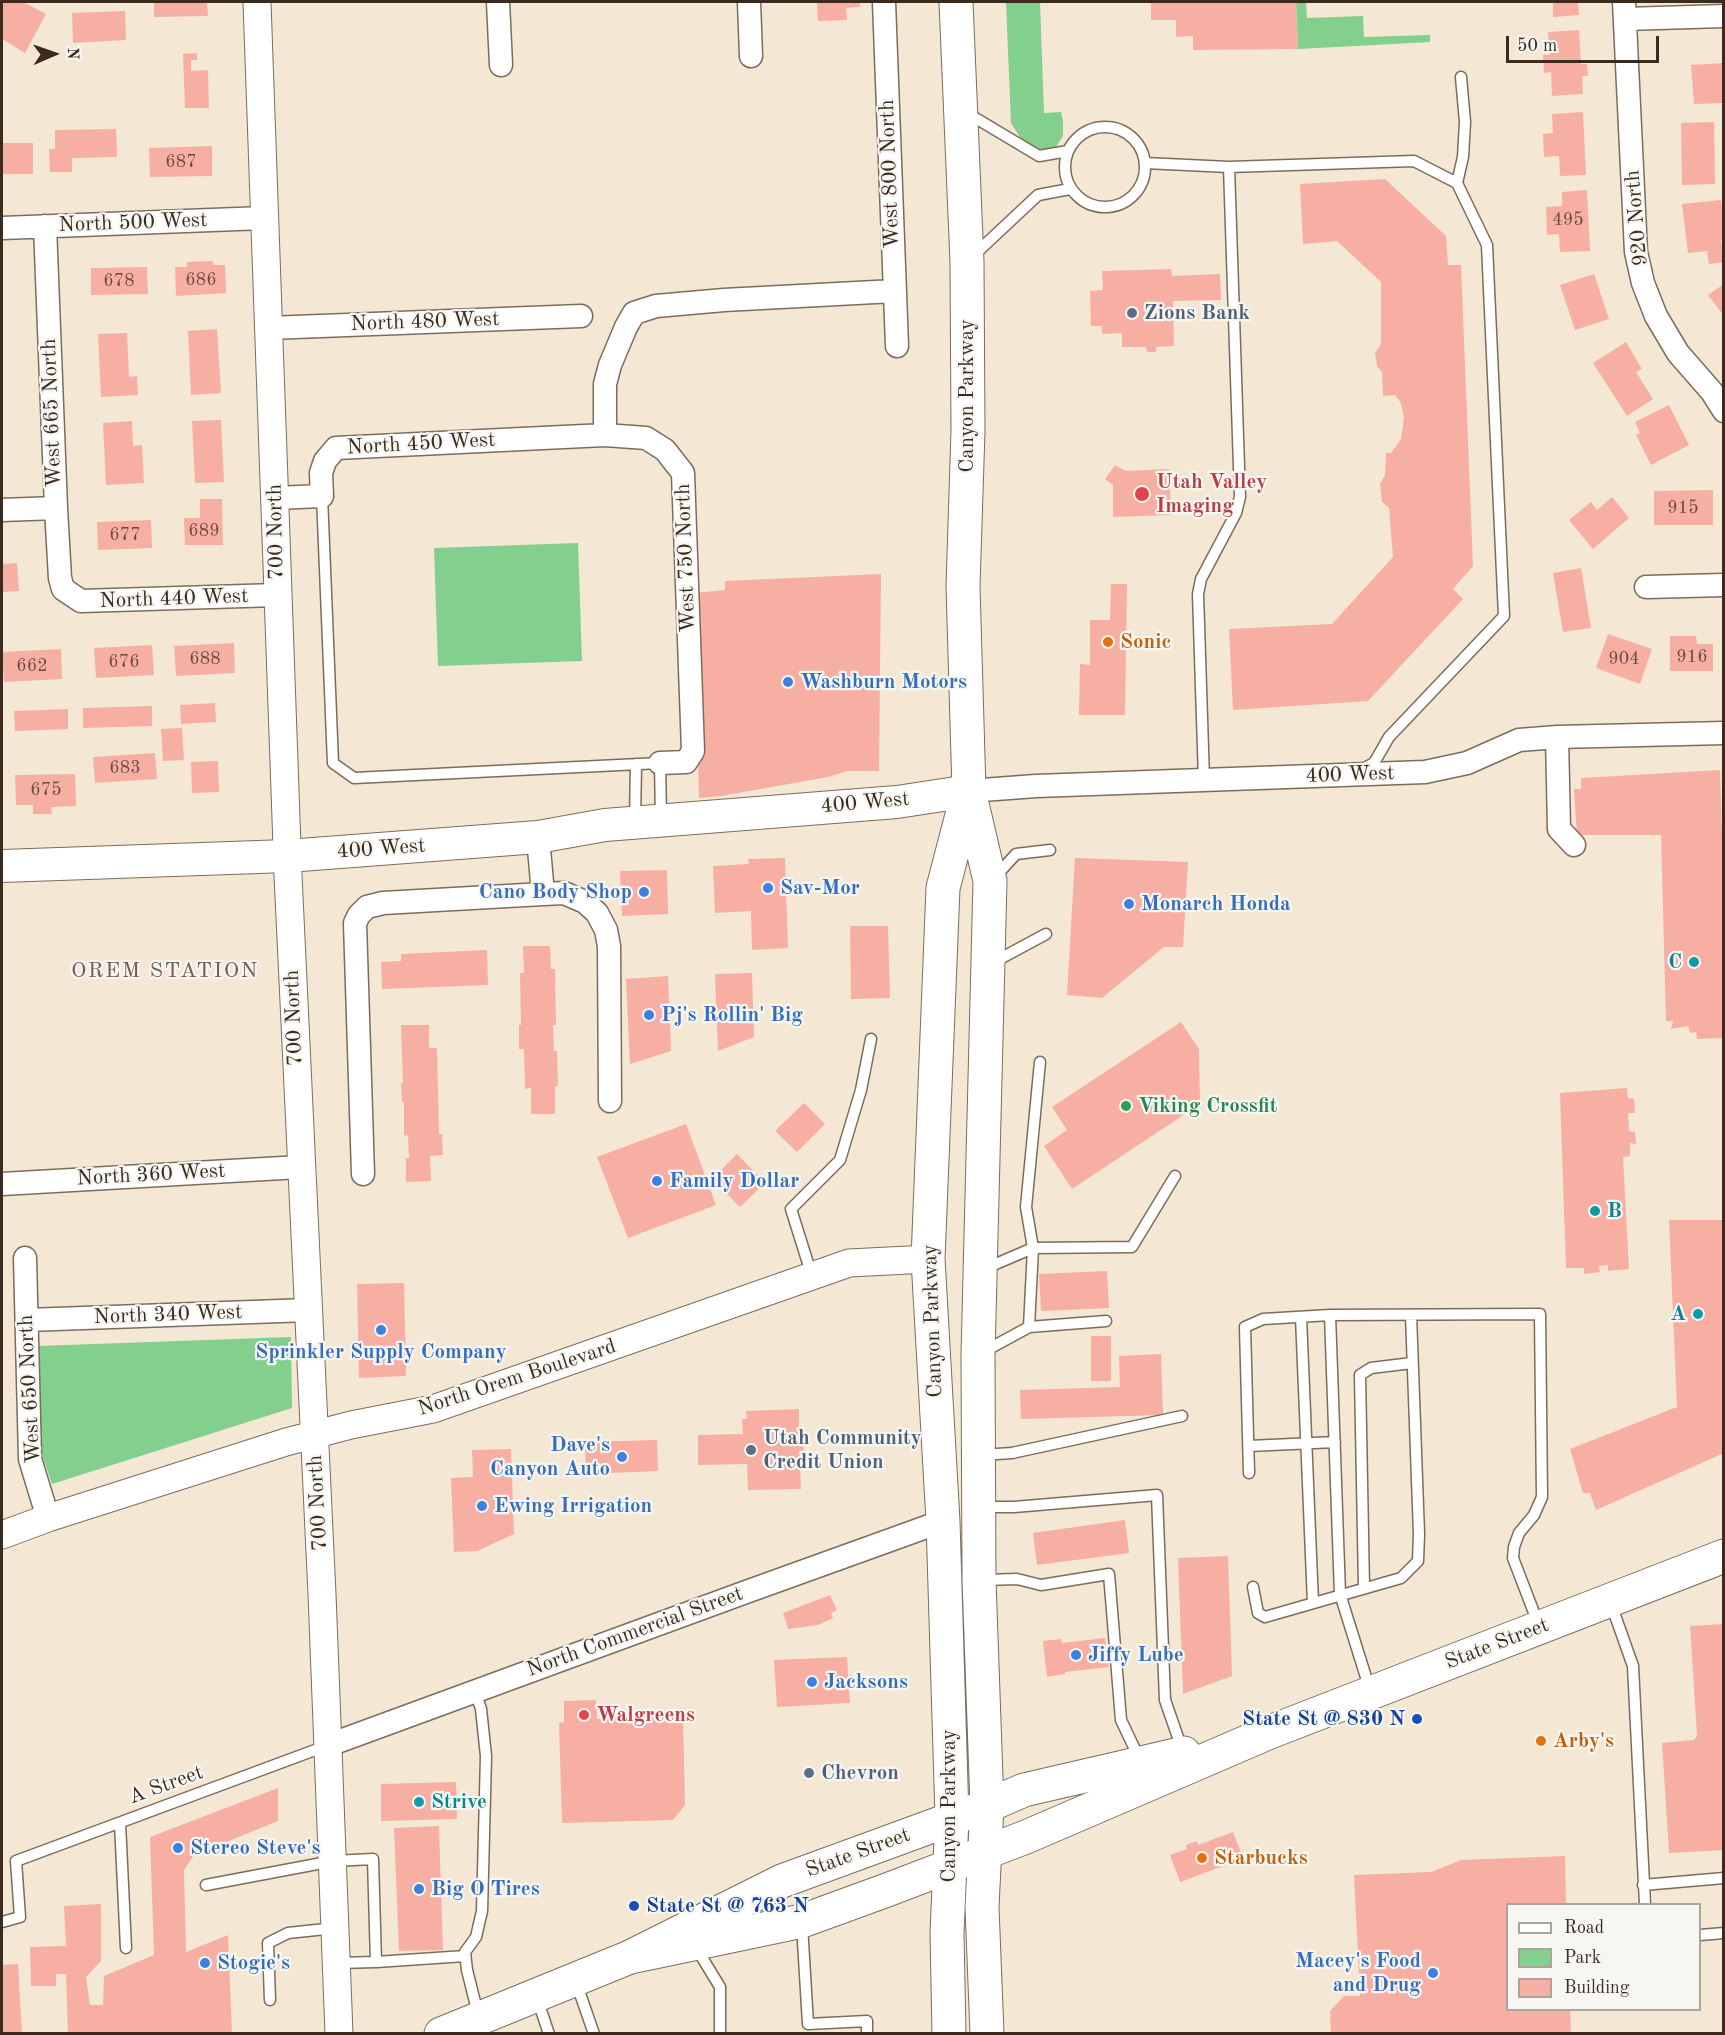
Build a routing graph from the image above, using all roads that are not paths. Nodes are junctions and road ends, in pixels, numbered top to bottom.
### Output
1 (257, 2) edge
2 (498, 2) edge
3 (749, 2) edge
4 (884, 2) edge
5 (956, 2) edge
6 (1624, 10) edge
7 (1724, 16) edge
8 (751, 56) dead end
9 (501, 65) dead end
10 (1461, 77) dead end
11 (961, 110) junction
12 (1068, 151) junction
13 (1145, 163) junction
14 (1229, 167) junction
15 (1457, 183) junction
16 (1070, 189) junction
17 (264, 218) junction
18 (45, 226) junction
19 (2, 228) edge
20 (967, 262) junction
21 (894, 291) junction
22 (581, 316) dead end
23 (269, 328) junction
24 (897, 346) dead end
25 (1724, 411) edge
26 (605, 435) junction
27 (322, 496) junction
28 (275, 498) junction
29 (56, 508) junction
30 (2, 510) edge
31 (1724, 585) edge
32 (1646, 587) dead end
33 (277, 595) junction
34 (71, 596) joint
35 (1724, 733) edge
36 (1557, 737) junction
37 (660, 763) junction
38 (636, 764) junction
39 (1352, 775) junction
40 (1204, 780) junction
41 (969, 791) junction
42 (648, 821) junction
43 (538, 837) junction
44 (1574, 845) dead end
45 (1050, 850) dead end
46 (287, 856) junction
47 (2, 866) edge
48 (990, 881) junction
49 (543, 894) junction
50 (1046, 934) dead end
51 (988, 965) junction
52 (871, 1039) dead end
53 (1041, 1062) dead end
54 (610, 1101) dead end
55 (300, 1167) junction
56 (363, 1174) dead end
57 (1175, 1176) dead end
58 (2, 1184) edge
59 (1033, 1248) junction
60 (25, 1258) dead end
61 (928, 1259) junction
62 (981, 1271) junction
63 (812, 1276) junction
64 (309, 1310) junction
65 (1330, 1315) junction
66 (1411, 1315) junction
67 (1301, 1317) junction
68 (27, 1320) junction
69 (1106, 1321) dead end
70 (1029, 1327) junction
71 (978, 1355) junction
72 (1412, 1363) junction
73 (1182, 1416) dead end
74 (314, 1434) junction
75 (1335, 1442) junction
76 (1305, 1443) junction
77 (1249, 1446) junction
78 (979, 1455) junction
79 (1249, 1473) dead end
80 (980, 1507) junction
81 (48, 1518) junction
82 (943, 1521) junction
83 (2, 1535) edge
84 (1724, 1556) edge
85 (979, 1580) junction
86 (1253, 1587) dead end
87 (1364, 1588) junction
88 (1340, 1594) junction
89 (1610, 1600) junction
90 (1313, 1603) junction
91 (1540, 1627) junction
92 (475, 1691) junction
93 (1371, 1693) junction
94 (1270, 1732) junction
95 (329, 1745) junction
96 (1183, 1753) junction
97 (1141, 1763) junction
98 (987, 1806) junction
99 (952, 1817) junction
100 (120, 1822) junction
101 (984, 1852) junction
102 (333, 1861) junction
103 (951, 1865) junction
104 (1724, 1878) edge
105 (206, 1885) dead end
106 (1643, 1885) junction
107 (1644, 1903) edge
108 (802, 1921) junction
109 (2, 1922) edge
110 (335, 1928) junction
111 (1724, 1933) edge
112 (1701, 1935) edge
113 (693, 1944) junction
114 (126, 1948) dead end
115 (465, 1956) junction
116 (630, 1957) junction
117 (376, 1962) junction
118 (336, 1963) junction
119 (574, 1979) junction
120 (536, 1995) junction
121 (270, 2000) dead end
122 (479, 2018) junction
123 (339, 2034) edge
124 (441, 2034) edge
125 (549, 2034) edge
126 (594, 2034) edge
127 (720, 2034) edge
128 (867, 2034) edge
129 (950, 2034) edge
130 (987, 2034) edge

1 - 17 street, 700 North
2 - 9 street
3 - 8 street
4 - 21 street, West 800 North
5 - 11 main road, Canyon Parkway
6 - 7 street
6 - 25 street, 920 North
10 - 15 lane
11 - 12 lane
11 - 20 main road, Canyon Parkway
12 - 13 lane
12 - 16 lane
13 - 14 lane
13 - 16 lane
14 - 15 lane
14 - 40 lane
15 - 39 lane
16 - 20 lane
17 - 18 street, North 500 West
17 - 23 street, 700 North
18 - 19 street, North 500 West
18 - 29 street, West 665 North
20 - 41 main road, Canyon Parkway
21 - 24 street, West 800 North
21 - 26 street
22 - 23 street, North 480 West
23 - 28 street, 700 North
26 - 27 street, North 450 West
26 - 37 street, West 750 North
27 - 28 street
27 - 38 lane
28 - 33 street, 700 North
29 - 30 street
29 - 34 street, West 665 North
31 - 32 street
33 - 34 street, North 440 West
33 - 46 street, 700 North
35 - 36 street, 400 West
36 - 39 street, 400 West
36 - 44 street
37 - 38 lane
37 - 42 lane
38 - 42 lane
39 - 40 street, 400 West
40 - 41 street, 400 West
41 - 42 main road, 400 West
41 - 48 main road, Canyon Parkway
41 - 61 main road, Canyon Parkway
42 - 43 main road, 400 West
43 - 46 main road, 400 West
43 - 49 street
45 - 48 lane
46 - 47 main road, 400 West
46 - 55 street, 700 North
48 - 51 main road, Canyon Parkway
49 - 54 street
49 - 56 street
50 - 51 lane
51 - 62 main road, Canyon Parkway
52 - 63 lane
53 - 59 lane
55 - 58 street, North 360 West
55 - 64 street, 700 North
57 - 59 lane
59 - 62 lane
59 - 70 lane
60 - 68 street, West 650 North
61 - 63 street, North Orem Boulevard
61 - 82 main road, Canyon Parkway
62 - 71 main road, Canyon Parkway
63 - 74 street, North Orem Boulevard
64 - 68 street, North 340 West
64 - 74 street, 700 North
65 - 66 lane
65 - 67 lane
65 - 75 lane
66 - 72 lane
66 - 91 lane
67 - 76 lane
67 - 77 lane
68 - 81 street, West 650 North
69 - 70 lane
70 - 71 lane
71 - 78 main road, Canyon Parkway
72 - 87 lane
72 - 87 lane
73 - 78 lane
74 - 81 street, North Orem Boulevard
74 - 95 street, 700 North
75 - 76 lane
75 - 88 lane
76 - 77 lane
76 - 90 lane
77 - 79 lane
78 - 80 main road, Canyon Parkway
80 - 85 main road, Canyon Parkway
80 - 96 lane
81 - 83 street, North Orem Boulevard
82 - 92 street, North Commercial Street
82 - 99 main road, Canyon Parkway
84 - 89 main road, State Street
85 - 97 lane
85 - 98 main road, Canyon Parkway
86 - 90 lane
87 - 88 lane
88 - 90 lane
88 - 93 lane
89 - 91 main road, State Street
89 - 106 lane
91 - 93 main road, State Street
92 - 95 street, North Commercial Street
92 - 115 lane
93 - 94 main road, State Street
94 - 96 main road, State Street
94 - 101 main road, State Street
95 - 100 lane, A Street
95 - 102 street, 700 North
96 - 97 main road, State Street
97 - 98 main road, State Street
98 - 99 main road, State Street
98 - 101 main road, Canyon Parkway
99 - 103 main road, Canyon Parkway
99 - 116 main road, State Street
100 - 109 lane, A Street
100 - 114 lane
101 - 103 main road, State Street
101 - 130 main road, Canyon Parkway
102 - 105 lane
102 - 110 street, 700 North
102 - 117 lane
103 - 108 main road, State Street
103 - 129 main road, Canyon Parkway
104 - 106 lane
106 - 107 lane
108 - 113 main road, State Street
108 - 128 lane
110 - 118 street, 700 North
110 - 121 lane
111 - 112 lane
113 - 116 main road, State Street
113 - 127 lane
115 - 117 lane
115 - 122 lane
116 - 119 main road, State Street
117 - 118 lane
118 - 123 street, 700 North
119 - 120 main road, State Street
119 - 126 lane
120 - 122 main road, State Street
120 - 125 lane
122 - 124 main road, State Street

